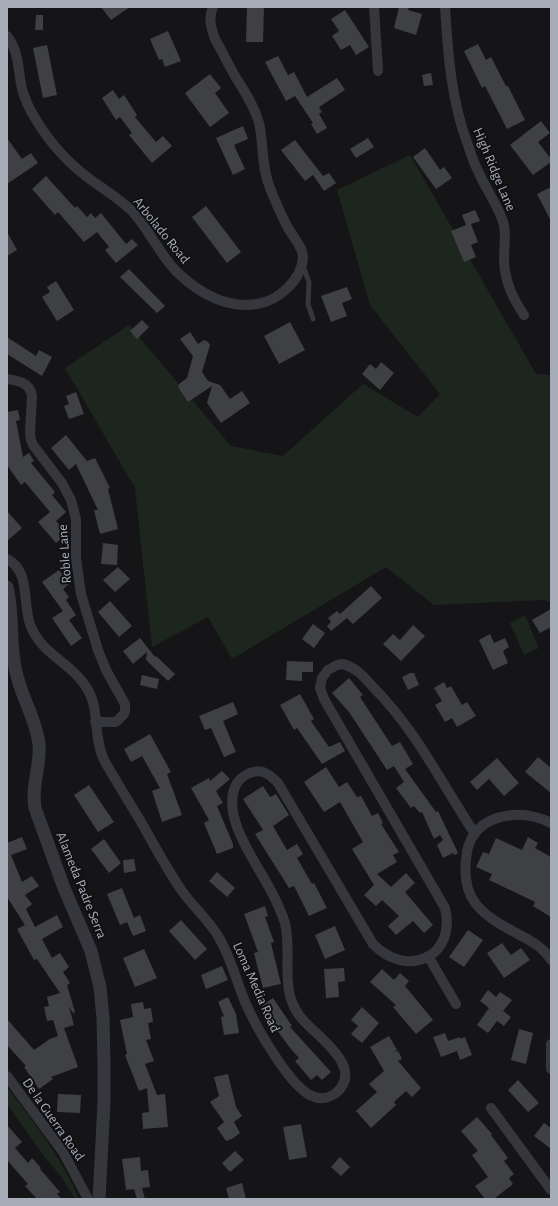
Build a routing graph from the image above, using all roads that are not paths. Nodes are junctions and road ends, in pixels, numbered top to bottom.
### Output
1 (213, 7) edge
2 (374, 7) edge
3 (445, 7) edge
4 (7, 36) edge
5 (378, 71) dead end
6 (302, 263) junction
7 (524, 315) dead end
8 (313, 319) dead end
9 (7, 379) edge
10 (7, 559) edge
11 (7, 587) edge
12 (95, 722) junction
13 (551, 823) edge
14 (475, 834) junction
15 (428, 956) junction
16 (551, 960) edge
17 (456, 1004) dead end
18 (551, 1044) edge
19 (551, 1069) edge
20 (7, 1076) edge
21 (491, 1108) dead end
22 (551, 1190) edge
23 (88, 1199) edge
24 (100, 1199) edge

1 - 6 street
2 - 5 street
3 - 7 street, High Ridge Lane
4 - 6 street, Arbolado Road
6 - 8 lane
9 - 12 street, Roble Lane
10 - 12 street, Loma Media Road
11 - 24 street, Alameda Padre Serra
12 - 15 street, Loma Media Road
13 - 14 street
14 - 15 street, Loma Media Road
14 - 16 street
15 - 17 street
18 - 19 street
20 - 23 street, De la Guerra Road
21 - 22 street

